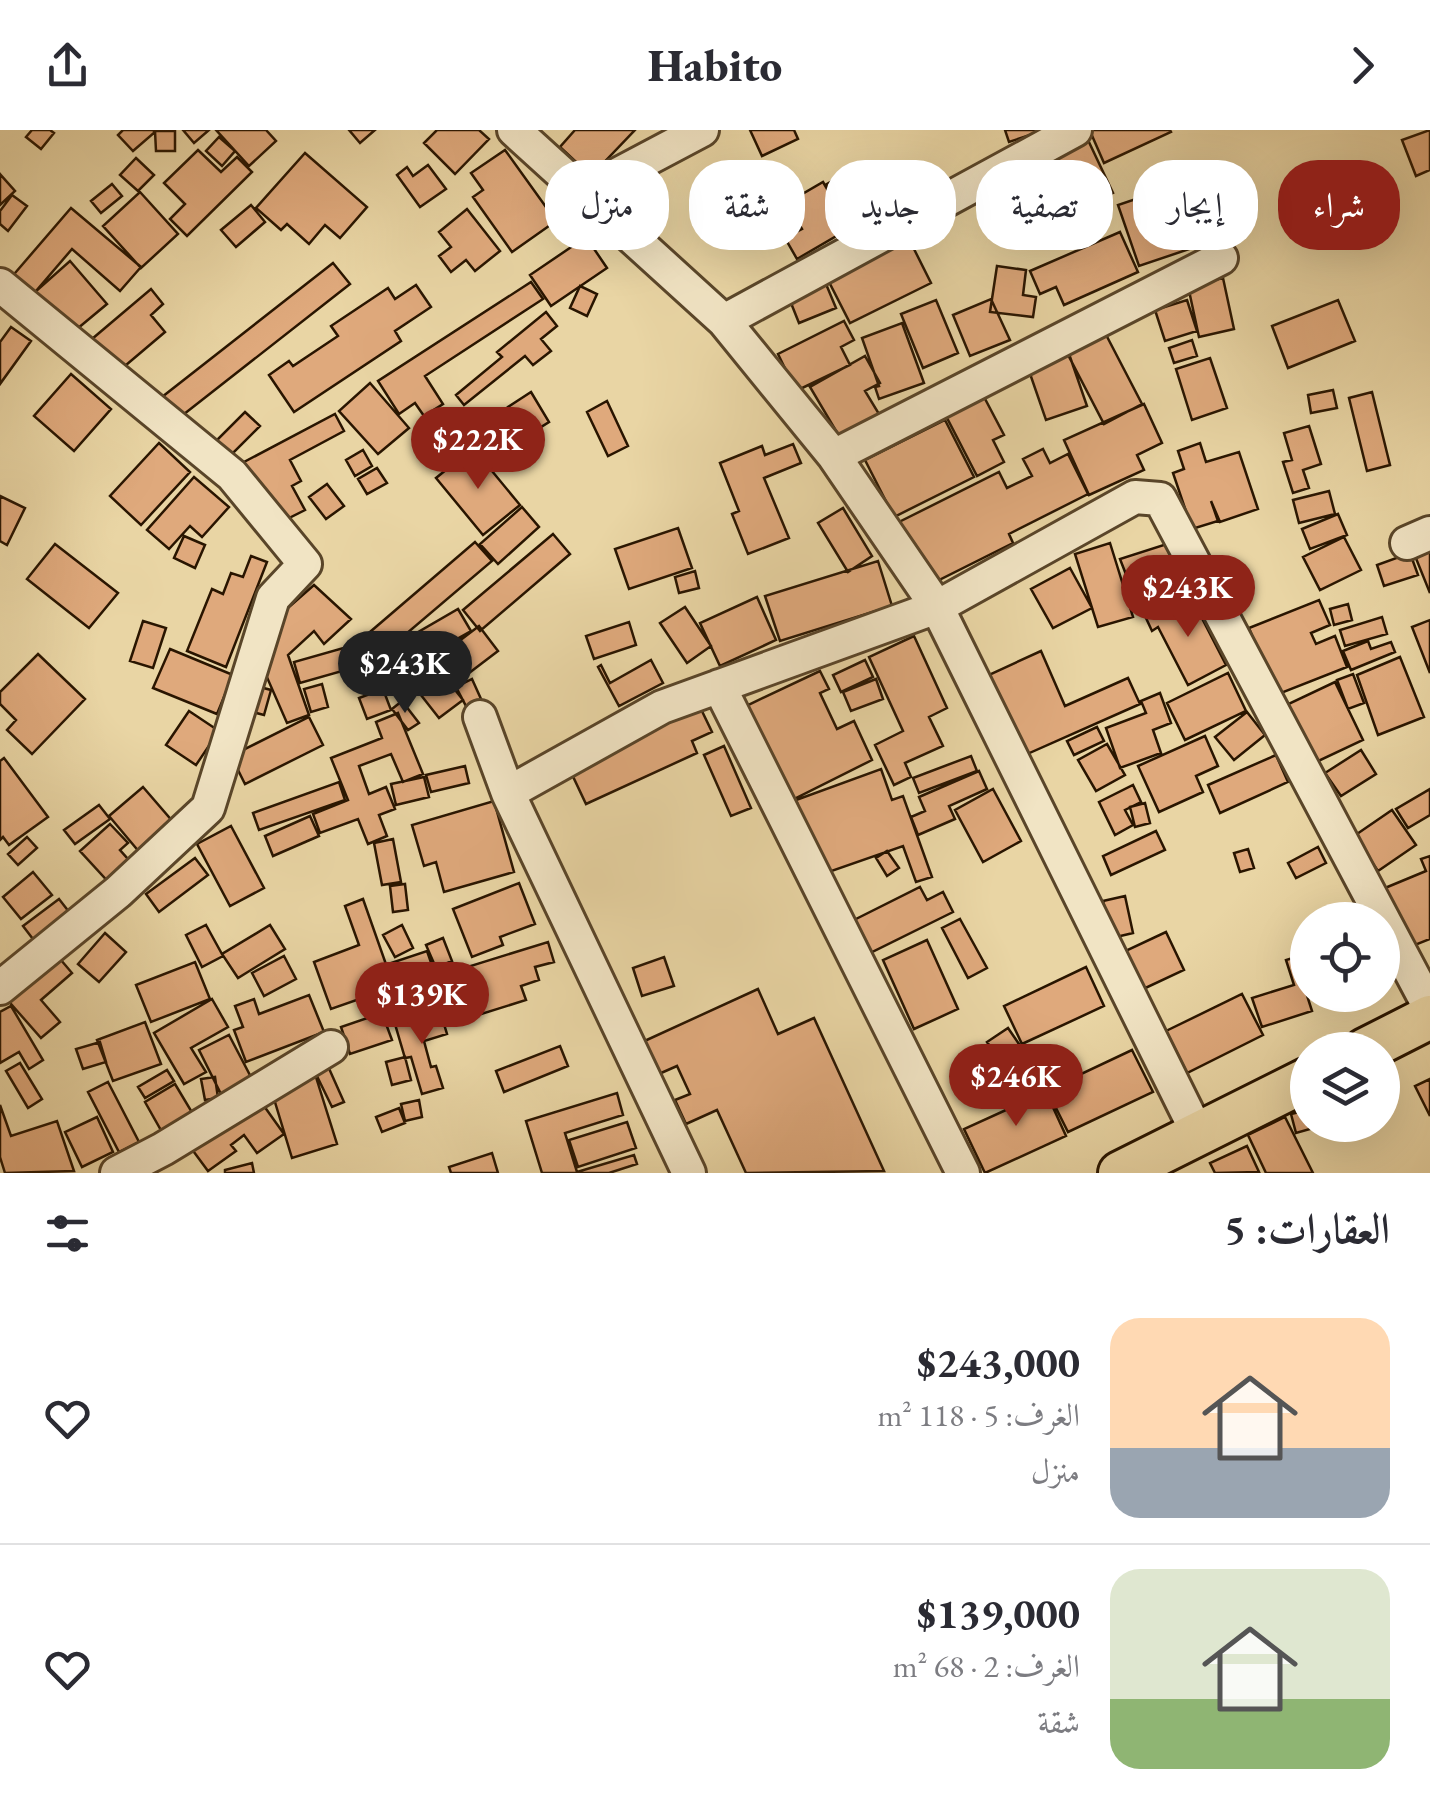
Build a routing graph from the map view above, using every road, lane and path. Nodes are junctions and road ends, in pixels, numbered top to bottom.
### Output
1 (514, 130) edge
2 (702, 130) edge
3 (1074, 130) edge
4 (547, 160) edge
5 (645, 160) edge
6 (646, 250) edge
7 (1222, 258) dead end
8 (0, 284) edge
9 (724, 321) junction
10 (834, 456) junction
11 (937, 607) junction
12 (720, 686) junction
13 (480, 717) dead end
14 (508, 794) junction
15 (0, 988) edge
16 (1430, 1008) edge
17 (1430, 1017) edge
18 (1400, 1032) edge
19 (331, 1046) dead end
20 (1290, 1088) edge
21 (1198, 1134) junction
22 (118, 1173) edge
23 (689, 1173) edge
24 (963, 1173) edge
25 (1120, 1173) edge

1 - 4 street
2 - 5 street
3 - 9 street
6 - 9 street
7 - 10 street
8 - 15 street
9 - 10 street
10 - 11 street
11 - 12 street
11 - 16 street
11 - 21 street
12 - 14 street
12 - 24 street
13 - 14 street
14 - 23 street
17 - 18 main road
19 - 22 street
20 - 21 main road
21 - 25 main road

